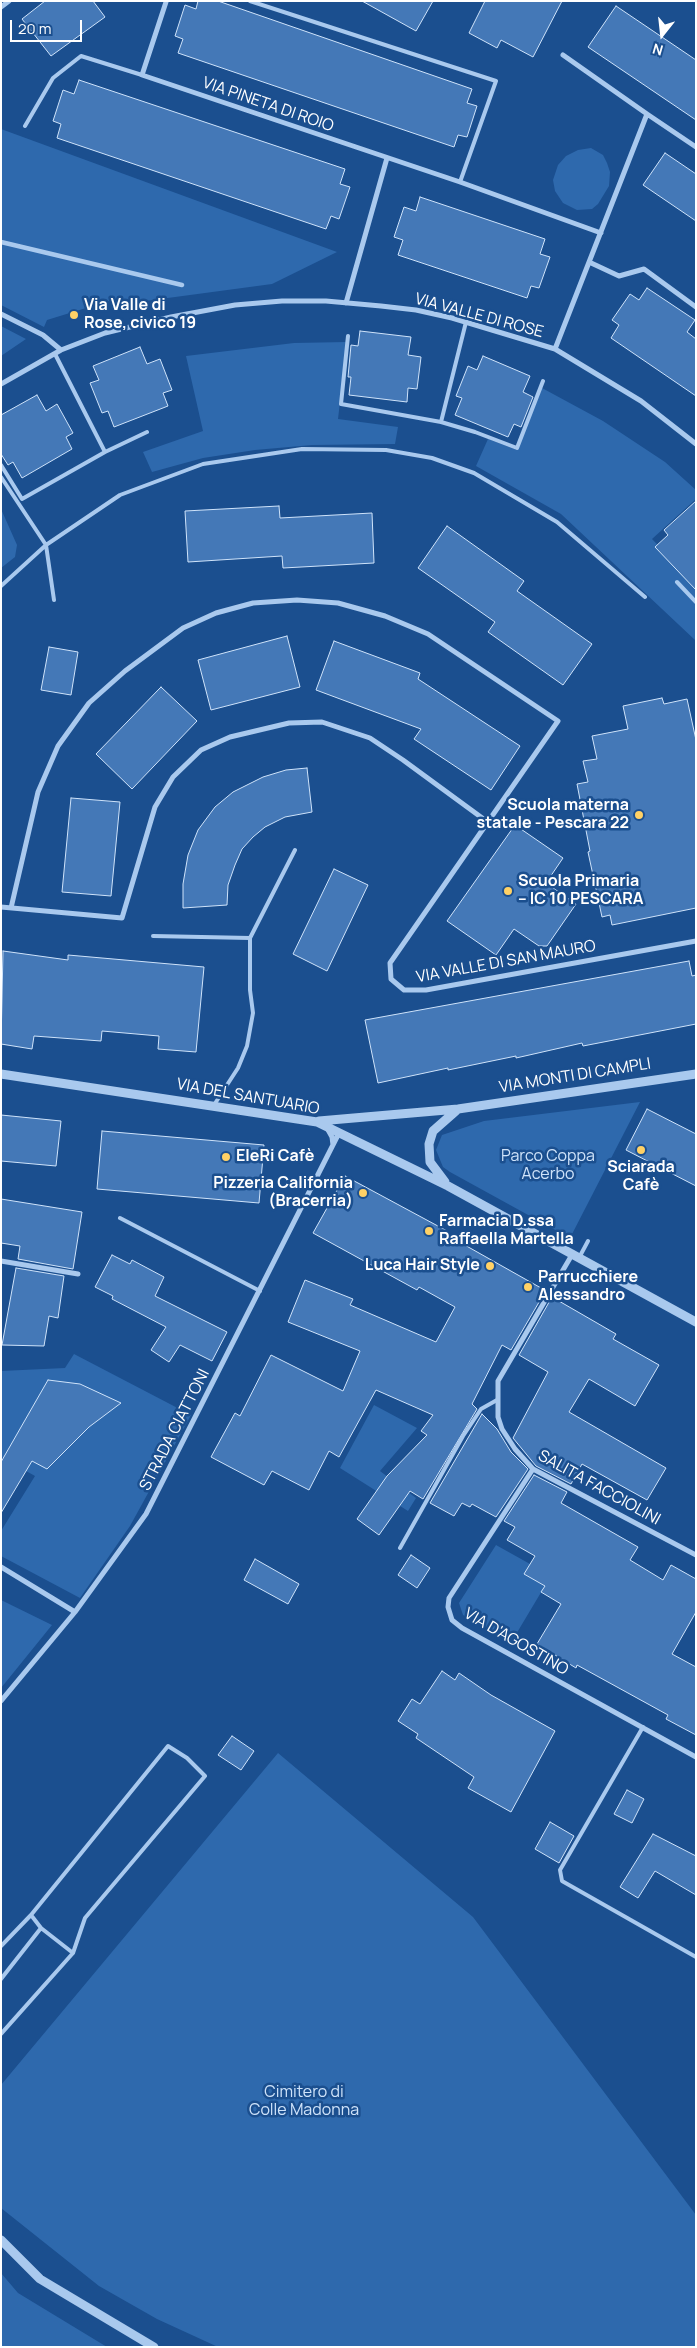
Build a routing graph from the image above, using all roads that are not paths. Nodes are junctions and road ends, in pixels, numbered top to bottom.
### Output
1 (9, 1) edge
2 (250, 1) edge
3 (166, 2) edge
4 (1, 7) edge
5 (563, 55) dead end
6 (142, 75) junction
7 (647, 114) junction
8 (26, 126) dead end
9 (696, 146) edge
10 (387, 158) junction
11 (460, 182) junction
12 (601, 233) junction
13 (1, 242) edge
14 (589, 262) junction
15 (182, 285) dead end
16 (346, 303) junction
17 (696, 307) edge
18 (1, 314) edge
19 (466, 322) junction
20 (348, 336) dead end
21 (555, 349) junction
22 (61, 350) junction
23 (55, 354) junction
24 (543, 381) dead end
25 (1, 384) edge
26 (441, 422) junction
27 (147, 432) dead end
28 (696, 444) edge
29 (105, 452) junction
30 (1, 465) edge
31 (1, 477) edge
32 (46, 545) junction
33 (677, 582) dead end
34 (1, 586) edge
35 (645, 597) dead end
36 (54, 600) dead end
37 (696, 602) edge
38 (489, 823) junction
39 (295, 850) dead end
40 (1, 907) edge
41 (11, 908) junction
42 (153, 936) dead end
43 (250, 938) junction
44 (696, 941) edge
45 (1, 1074) edge
46 (696, 1074) edge
47 (214, 1105) junction
48 (458, 1109) junction
49 (358, 1119) junction
50 (320, 1123) junction
51 (340, 1132) junction
52 (333, 1146) junction
53 (448, 1186) junction
54 (120, 1218) dead end
55 (588, 1241) dead end
56 (576, 1254) junction
57 (1, 1261) edge
58 (78, 1274) dead end
59 (260, 1291) junction
60 (696, 1322) edge
61 (497, 1400) junction
62 (533, 1468) junction
63 (400, 1548) dead end
64 (696, 1555) edge
65 (1, 1567) edge
66 (74, 1612) junction
67 (1, 1701) edge
68 (643, 1727) junction
69 (696, 1757) edge
70 (31, 1915) junction
71 (41, 1928) junction
72 (1, 1946) edge
73 (73, 1953) junction
74 (696, 1957) edge
75 (1, 1979) edge
76 (1, 2034) edge
77 (1, 2240) edge
78 (154, 2347) edge

1 - 4 street
2 - 11 lane
3 - 6 street
5 - 7 street
6 - 8 lane, VIA PINETA DI ROIO
6 - 10 street, VIA PINETA DI ROIO
7 - 9 street
7 - 12 street
10 - 11 street, VIA PINETA DI ROIO
10 - 16 street
11 - 12 street, VIA PINETA DI ROIO
12 - 14 street
13 - 15 street
14 - 17 street
14 - 21 street
16 - 19 street, VIA VALLE DI ROSE
16 - 22 street, VIA VALLE DI ROSE
18 - 22 street
19 - 21 street, VIA VALLE DI ROSE
19 - 26 lane
20 - 26 lane
21 - 28 street, VIA VALLE DI ROSE
22 - 23 street, VIA VALLE DI ROSE
23 - 25 street, VIA VALLE DI ROSE
23 - 29 lane
24 - 26 lane
27 - 29 lane
29 - 30 lane
31 - 32 lane
32 - 34 lane
32 - 35 lane
32 - 36 lane
33 - 37 lane
38 - 41 street
38 - 41 street, VIA VALLE DI SAN MAURO
38 - 44 street, VIA VALLE DI SAN MAURO
39 - 43 lane
40 - 41 street
42 - 43 lane
43 - 47 lane
45 - 47 street, VIA DEL SANTUARIO
46 - 48 street, VIA MONTI DI CAMPLI
47 - 50 street, VIA DEL SANTUARIO
48 - 49 street, VIA MONTI DI CAMPLI
48 - 53 street
49 - 50 street, VIA MONTI DI CAMPLI
49 - 51 street
50 - 51 street, VIA DEL SANTUARIO
50 - 52 street
51 - 52 street, STRADA CIATTONI
51 - 53 street, VIA DEL SANTUARIO
52 - 59 street, STRADA CIATTONI
53 - 56 street, VIA DEL SANTUARIO
54 - 59 lane
55 - 56 lane
56 - 60 street, VIA DEL SANTUARIO
56 - 61 street, SALITA FACCIOLINI
57 - 58 street
59 - 66 street, STRADA CIATTONI
61 - 62 street, SALITA FACCIOLINI
61 - 63 lane
62 - 64 street, SALITA FACCIOLINI
62 - 68 street, VIA D'AGOSTINO
65 - 66 street
66 - 67 street, STRADA CIATTONI
68 - 69 street, VIA D'AGOSTINO
68 - 74 lane
70 - 71 lane
70 - 72 lane
70 - 73 lane
71 - 73 lane
71 - 75 lane
73 - 76 lane
77 - 78 street

